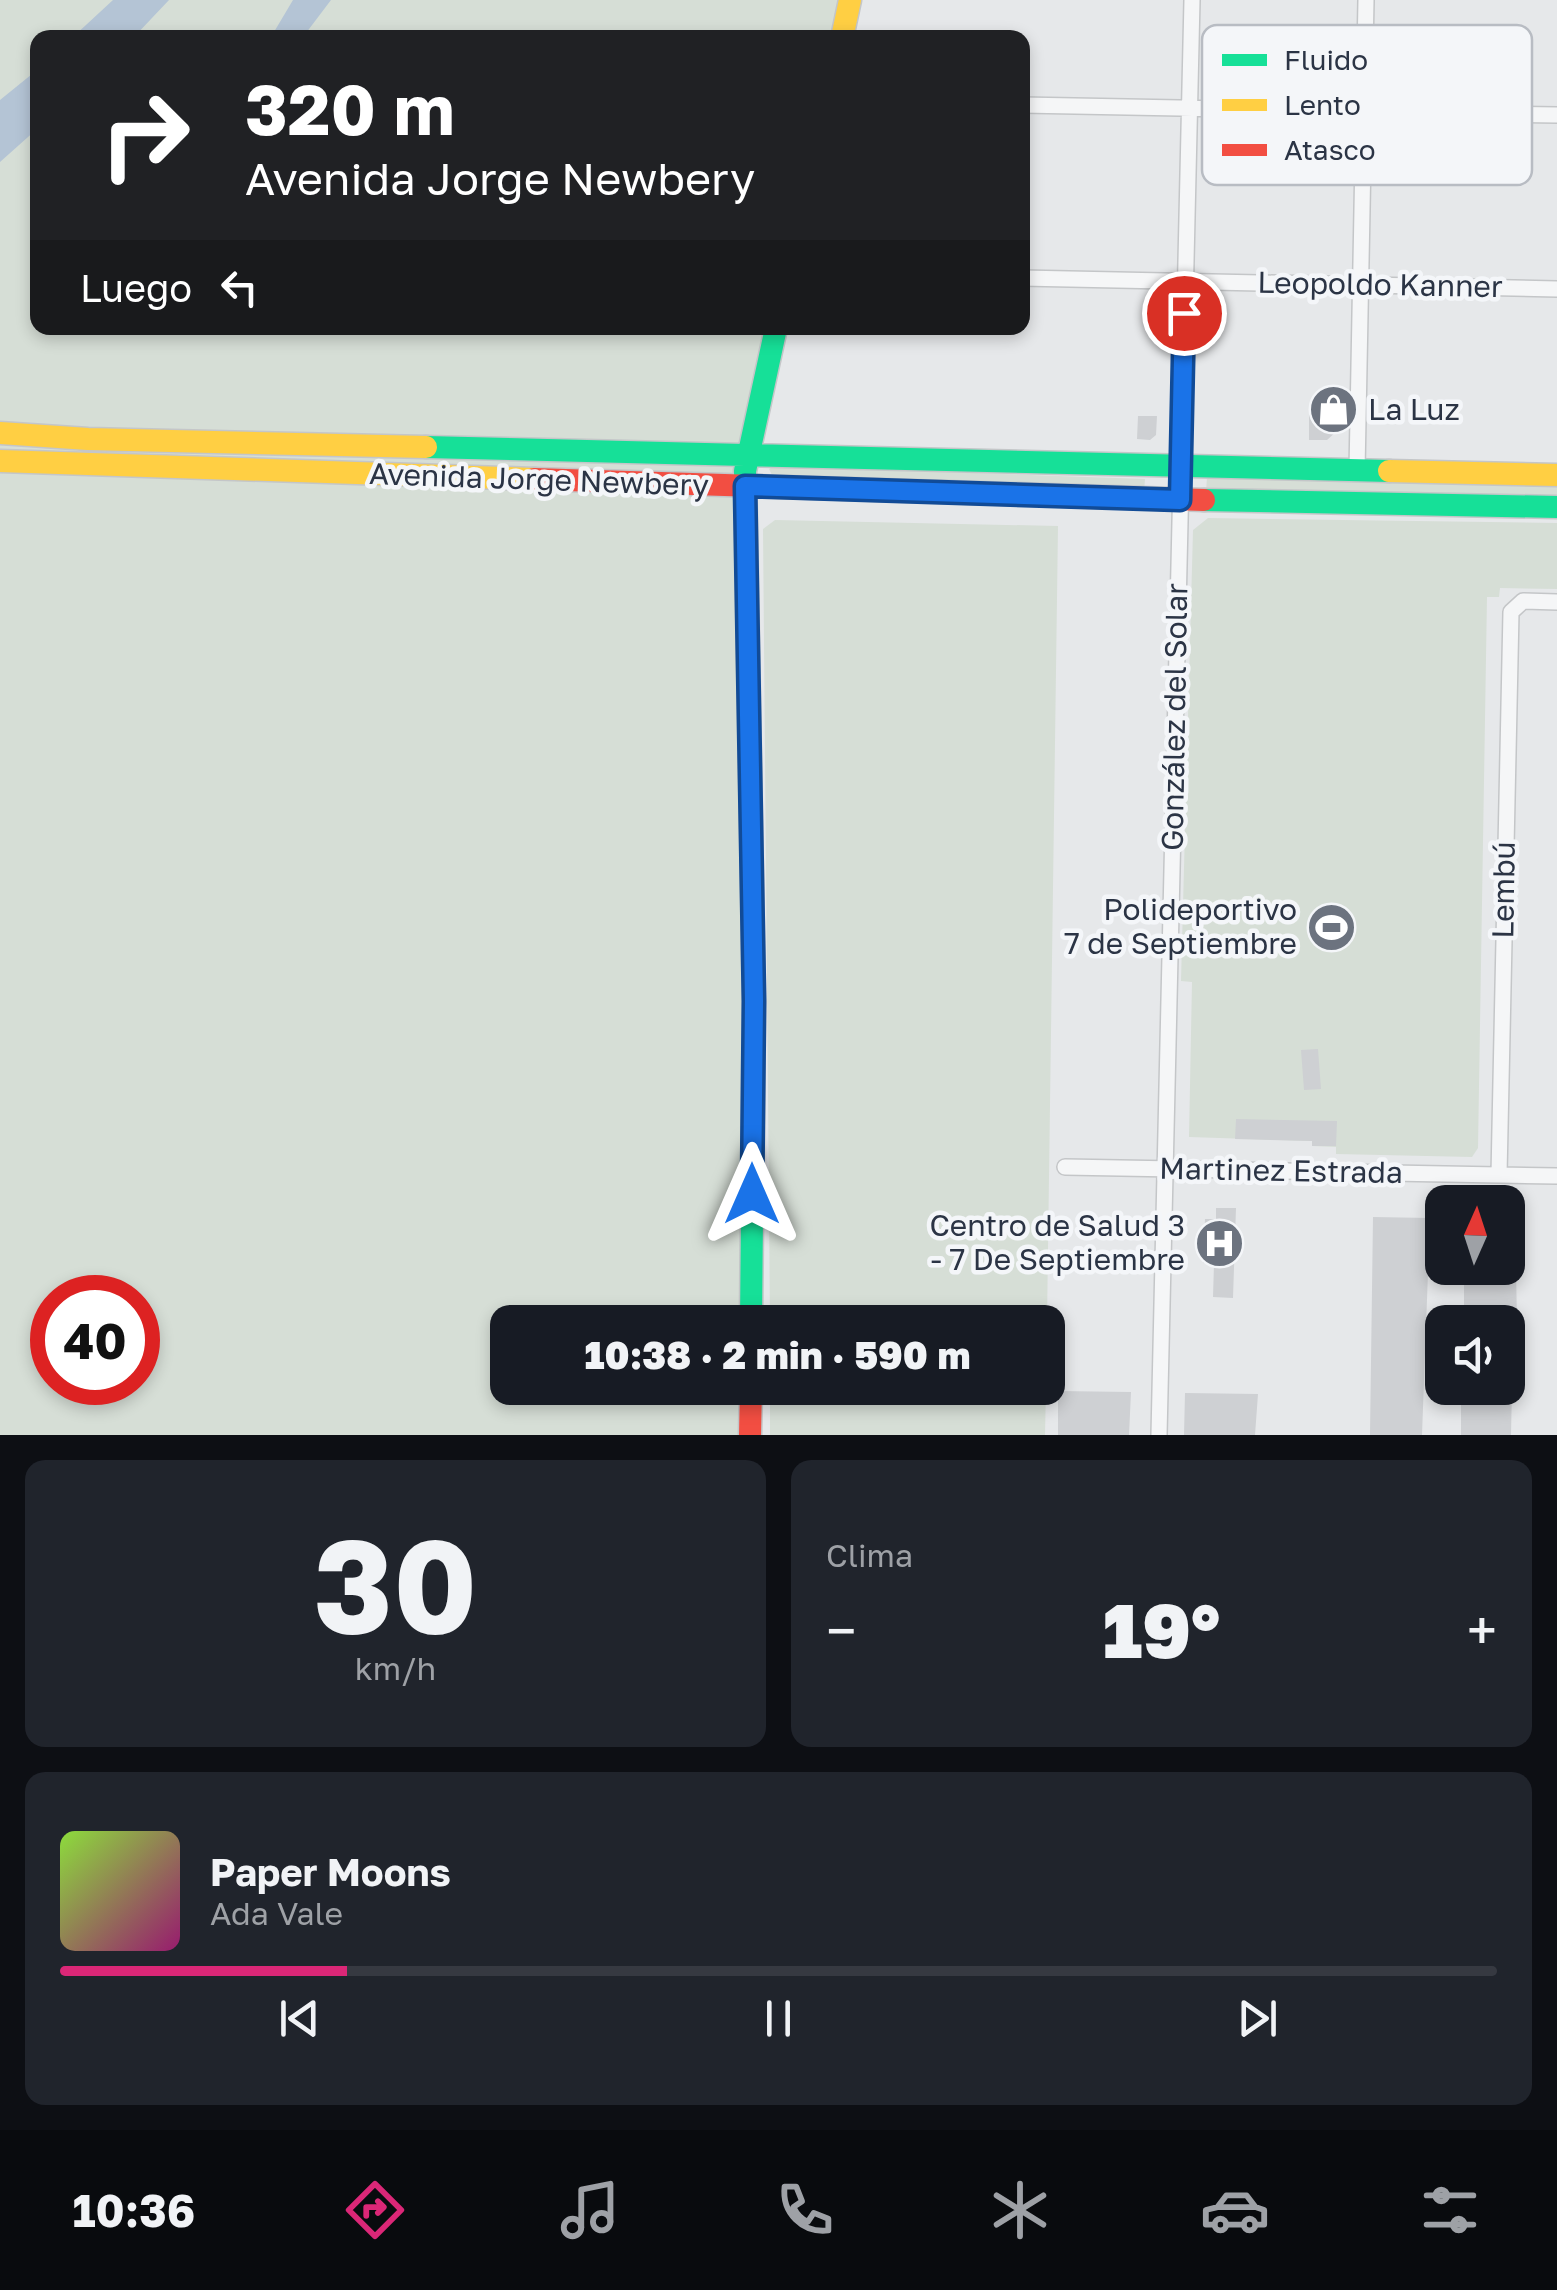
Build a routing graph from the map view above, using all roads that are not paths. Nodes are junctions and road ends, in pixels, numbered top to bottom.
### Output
1 (850, 0) edge
2 (1192, 0) edge
3 (1366, 0) edge
4 (1366, 25) edge
5 (844, 30) edge
6 (1030, 105) edge
7 (1189, 108) junction
8 (1202, 108) edge
9 (1532, 115) edge
10 (1557, 115) edge
11 (1363, 185) edge
12 (1030, 278) edge
13 (1185, 281) junction
14 (1361, 284) junction
15 (1557, 289) edge
16 (774, 335) edge
17 (0, 433) edge
18 (747, 455) junction
19 (0, 461) edge
20 (1180, 467) junction
21 (1357, 470) junction
22 (1557, 474) edge
23 (745, 486) junction
24 (1180, 500) junction
25 (1557, 507) edge
26 (1557, 602) edge
27 (1065, 1168) dead end
28 (1165, 1169) junction
29 (1499, 1176) junction
30 (1557, 1176) edge
31 (751, 1305) edge
32 (750, 1405) edge
33 (750, 1435) edge
34 (1159, 1435) edge

1 - 5 main road
2 - 7 street, González del Solar
3 - 4 street
6 - 7 street
7 - 8 street
7 - 13 street, González del Solar
9 - 10 street
11 - 14 street
12 - 13 street, Leopoldo Kanner
13 - 14 street, Leopoldo Kanner
13 - 20 street, González del Solar
14 - 15 street, Leopoldo Kanner
14 - 21 street
16 - 18 main road
17 - 18 main road, Avenida Jorge Newbery
18 - 20 main road, Avenida Jorge Newbery
18 - 23 main road
19 - 23 main road, Avenida Jorge Newbery
20 - 21 main road, Avenida Jorge Newbery
20 - 24 street, González del Solar
21 - 22 main road, Avenida Jorge Newbery
23 - 24 main road, Avenida Jorge Newbery
23 - 31 main road
24 - 25 main road, Avenida Jorge Newbery
24 - 28 street, González del Solar
26 - 29 street, Lembú
27 - 28 street, Martinez Estrada
28 - 29 street, Martinez Estrada
28 - 34 street, González del Solar
29 - 30 street, Martinez Estrada
32 - 33 main road

